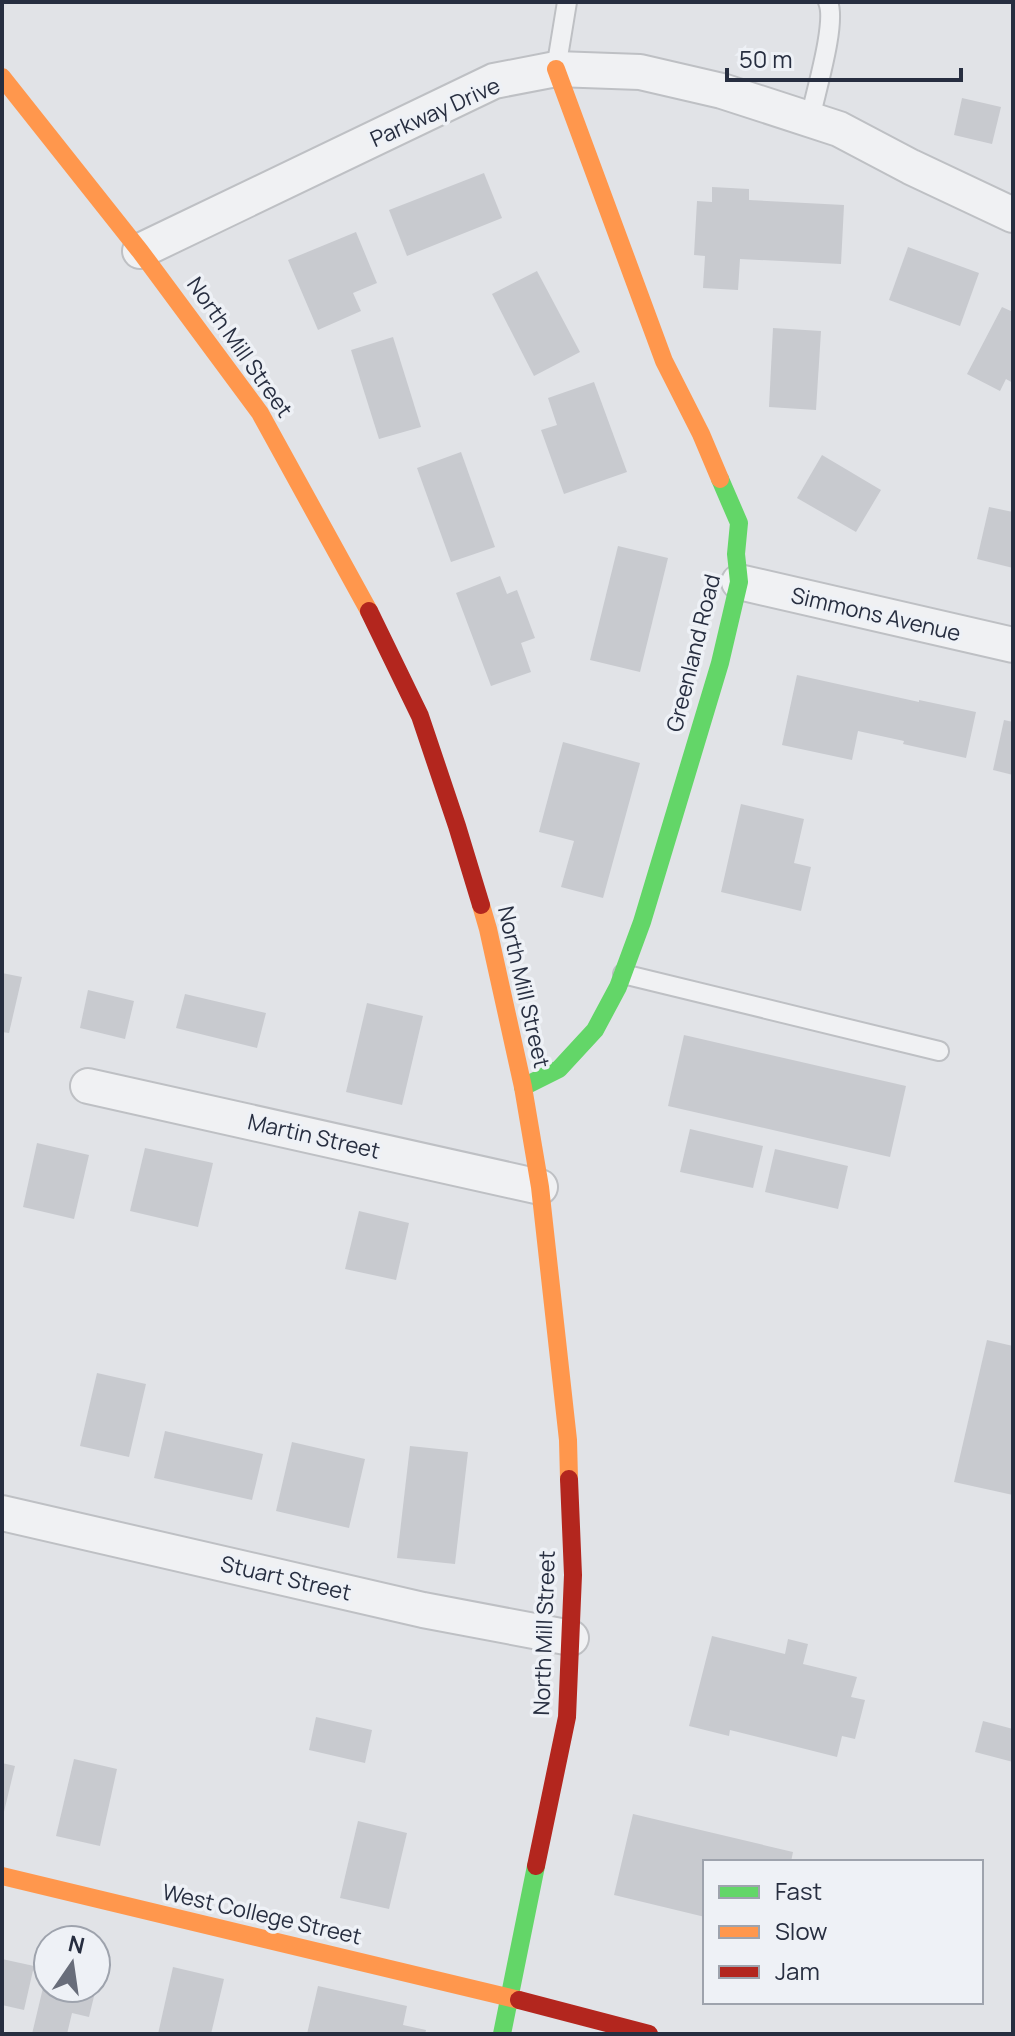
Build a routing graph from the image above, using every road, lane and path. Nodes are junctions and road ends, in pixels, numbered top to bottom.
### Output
1 (567, 2) edge
2 (828, 2) edge
3 (556, 69) junction
4 (2, 77) edge
5 (810, 119) junction
6 (1013, 215) edge
7 (140, 251) junction
8 (739, 582) junction
9 (1013, 645) edge
10 (623, 974) junction
11 (939, 1051) dead end
12 (88, 1086) dead end
13 (523, 1087) junction
14 (540, 1187) junction
15 (2, 1513) edge
16 (571, 1638) junction
17 (2, 1876) edge
18 (511, 1998) junction
19 (502, 2034) edge
20 (649, 2034) edge

1 - 3 lane
2 - 5 lane
3 - 5 street, Parkway Drive
3 - 7 street, Parkway Drive
3 - 8 main road, Greenland Road
4 - 7 main road, North Mill Street
5 - 6 street, Parkway Drive
7 - 13 main road, North Mill Street
8 - 9 street, Simmons Avenue
8 - 10 main road, Greenland Road
10 - 11 lane
10 - 13 main road, Greenland Road
12 - 14 street, Martin Street
13 - 14 main road, North Mill Street
14 - 16 main road, North Mill Street
15 - 16 street, Stuart Street
16 - 18 main road, North Mill Street
17 - 18 main road, West College Street
18 - 19 main road, North Mill Street
18 - 20 main road, West College Street

